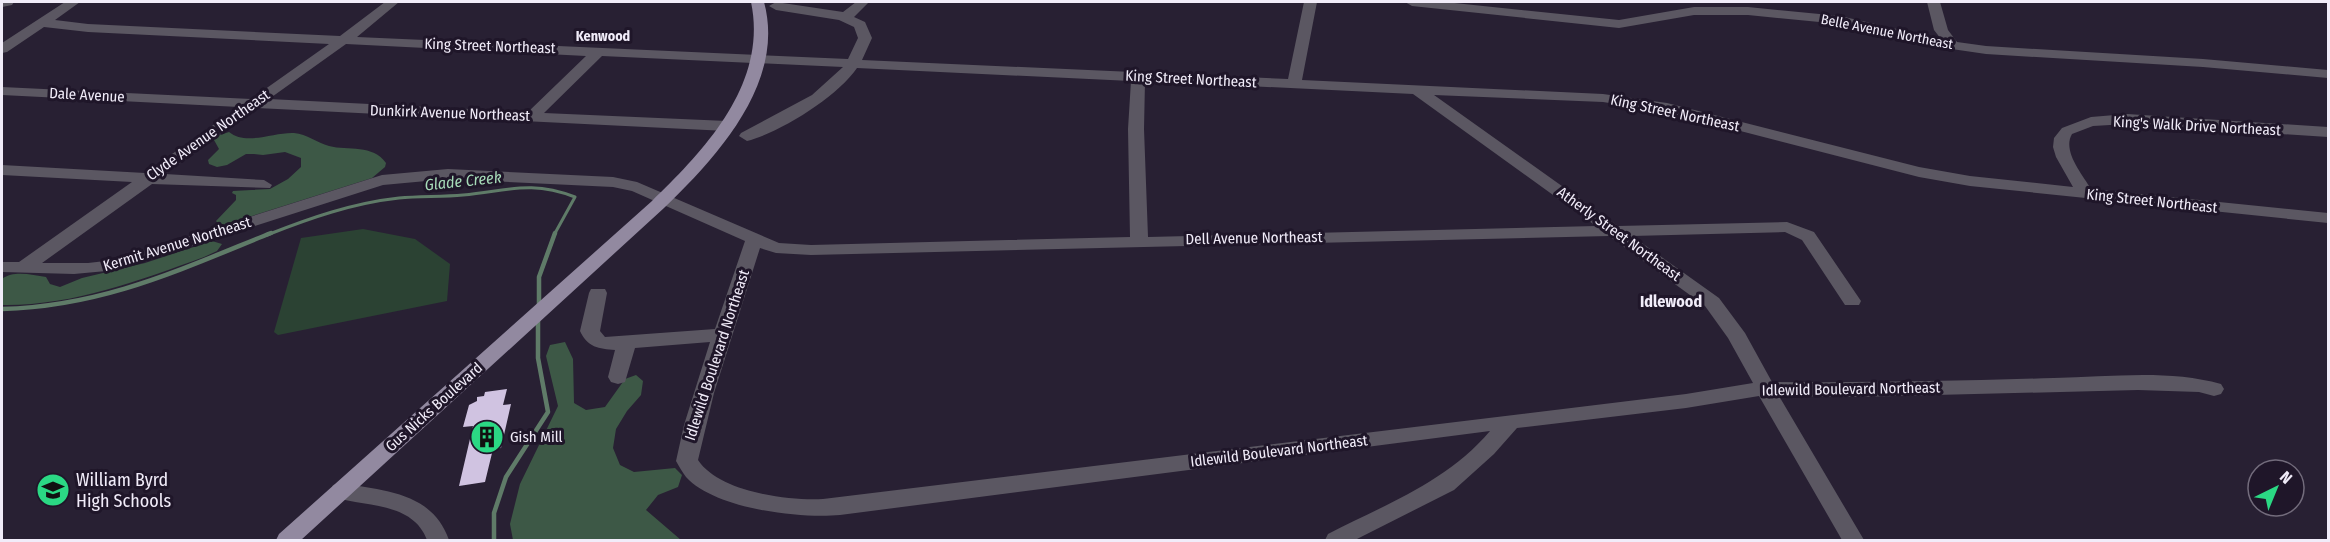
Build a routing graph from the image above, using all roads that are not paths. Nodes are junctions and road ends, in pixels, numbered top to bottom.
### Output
1 (8, 2) edge
2 (73, 2) edge
3 (393, 2) edge
4 (758, 2) edge
5 (863, 2) edge
6 (1311, 2) edge
7 (1412, 2) edge
8 (1934, 2) edge
9 (2, 3) edge
10 (776, 6) dead end
11 (845, 17) junction
12 (43, 23) junction
13 (342, 40) junction
14 (1953, 46) junction
15 (2, 49) edge
16 (599, 51) junction
17 (758, 58) junction
18 (851, 64) junction
19 (2328, 74) edge
20 (1138, 76) junction
21 (1294, 83) junction
22 (1416, 89) junction
23 (2, 91) edge
24 (172, 100) joint
25 (252, 104) junction
26 (531, 117) junction
27 (727, 126) junction
28 (2328, 132) edge
29 (747, 136) dead end
30 (2, 170) edge
31 (147, 178) junction
32 (264, 184) dead end
33 (2086, 194) junction
34 (665, 197) junction
35 (2328, 218) edge
36 (1616, 231) junction
37 (754, 239) junction
38 (1139, 241) junction
39 (2, 267) edge
40 (23, 268) junction
41 (598, 293) dead end
42 (1852, 301) dead end
43 (724, 334) junction
44 (627, 343) junction
45 (618, 377) dead end
46 (1766, 388) junction
47 (2214, 388) dead end
48 (1510, 422) junction
49 (341, 491) junction
50 (286, 540) edge
51 (438, 540) edge
52 (1336, 540) edge
53 (1853, 540) edge

1 - 9 street
2 - 12 street
3 - 13 street, Clyde Avenue Northeast
4 - 17 main road, Gus Nicks Boulevard
5 - 11 street
6 - 21 street
7 - 14 street, Belle Avenue Northeast
8 - 14 street
10 - 11 street
11 - 18 street
12 - 13 street, King Street Northeast
12 - 15 street
13 - 16 street, King Street Northeast
13 - 25 street, Clyde Avenue Northeast
14 - 19 street, Belle Avenue Northeast
16 - 17 street, King Street Northeast
16 - 26 street
17 - 18 street, King Street Northeast
17 - 27 main road, Gus Nicks Boulevard
18 - 20 street, King Street Northeast
18 - 29 street
20 - 21 street, King Street Northeast
20 - 38 street
21 - 22 street, King Street Northeast
22 - 33 street, King Street Northeast
22 - 36 street, Atherly Street Northeast
23 - 24 street, Dale Avenue
24 - 25 street, Dunkirk Avenue Northeast
25 - 26 street, Dunkirk Avenue Northeast
25 - 31 street, Clyde Avenue Northeast
26 - 27 street, Dunkirk Avenue Northeast
27 - 34 main road, Gus Nicks Boulevard
28 - 33 street, King's Walk Drive Northeast
30 - 31 street
31 - 32 street
31 - 40 street, Clyde Avenue Northeast
33 - 35 street, King Street Northeast
34 - 37 street
34 - 40 street, Kermit Avenue Northeast
34 - 49 main road, Gus Nicks Boulevard
36 - 38 street, Dell Avenue Northeast
36 - 42 street, Dell Avenue Northeast
36 - 46 street, Atherly Street Northeast
37 - 38 street, Dell Avenue Northeast
37 - 43 street, Idlewild Boulevard Northeast
39 - 40 street, Kermit Avenue Northeast
41 - 44 street
43 - 44 street
43 - 48 street, Idlewild Boulevard Northeast
44 - 45 street
46 - 47 street, Idlewild Boulevard Northeast
46 - 48 street, Idlewild Boulevard Northeast
46 - 53 street, Atherly Street Northeast
48 - 52 street
49 - 50 main road, Gus Nicks Boulevard
49 - 51 street

